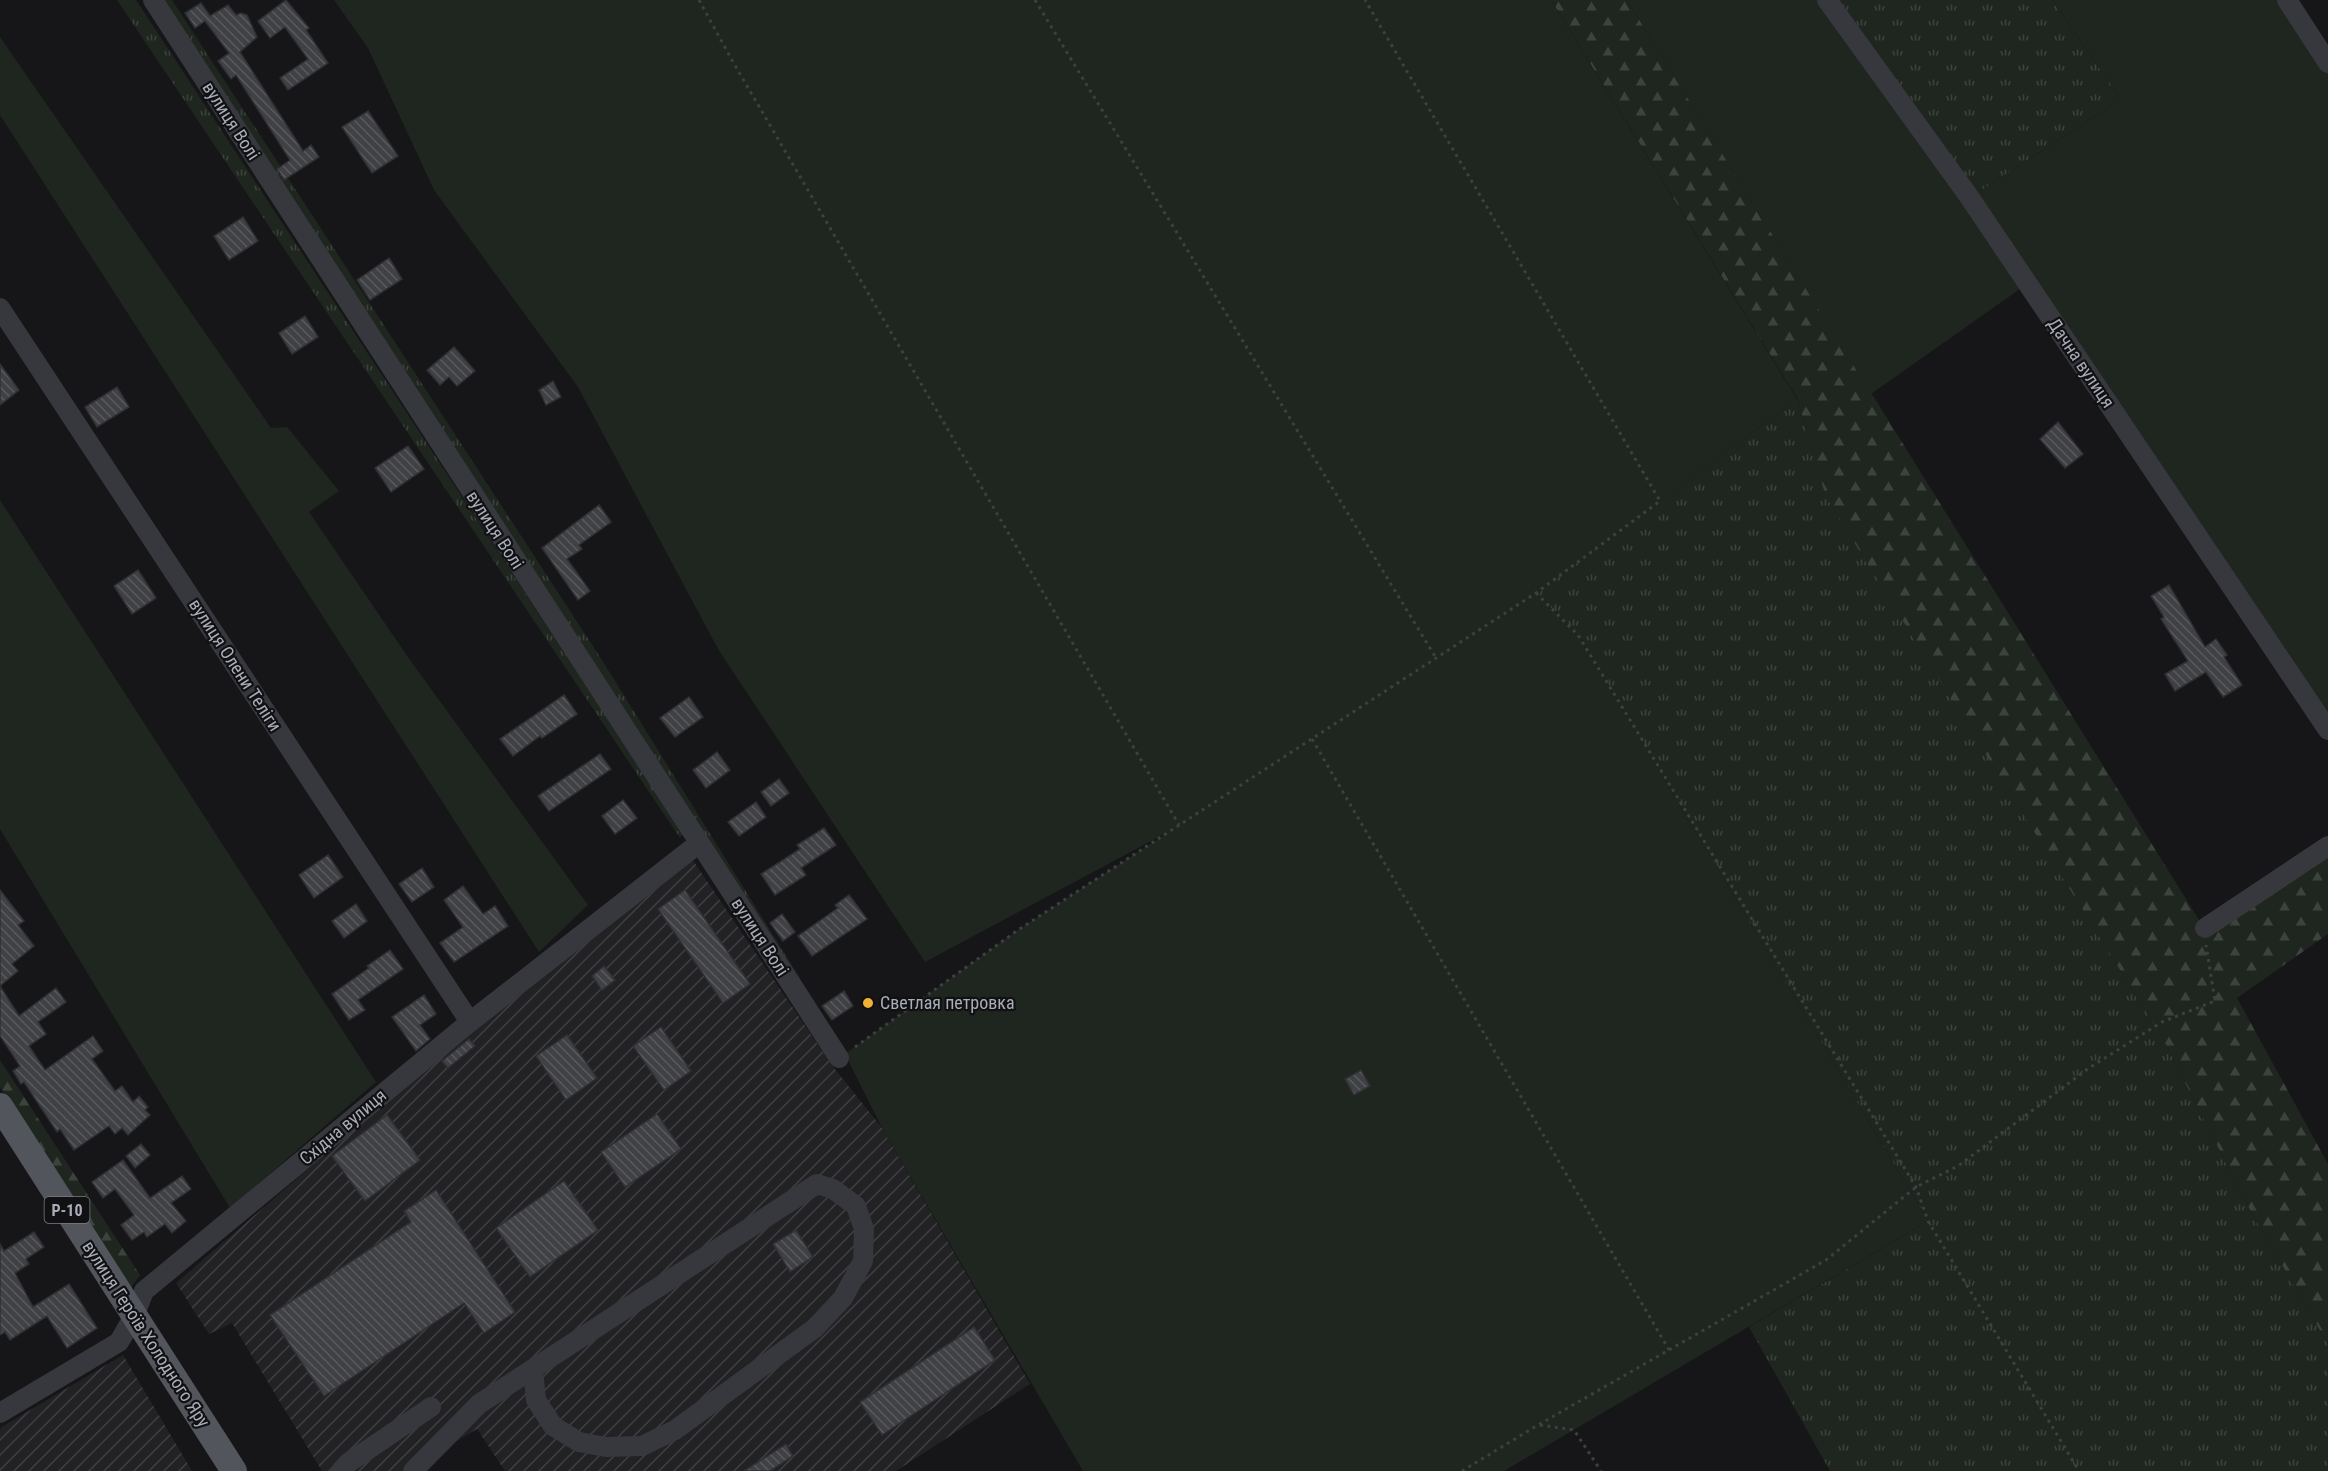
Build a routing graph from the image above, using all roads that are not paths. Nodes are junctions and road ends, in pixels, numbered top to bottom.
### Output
1 (153, 0) edge
2 (1827, 0) edge
3 (2287, 0) edge
4 (2328, 63) edge
5 (0, 308) edge
6 (2328, 730) edge
7 (698, 844) junction
8 (2328, 846) edge
9 (2205, 928) road end
10 (470, 1022) junction
11 (839, 1058) road end
12 (0, 1106) edge
13 (135, 1314) junction
14 (533, 1370) junction
15 (431, 1407) dead end
16 (0, 1413) edge
17 (234, 1471) edge
18 (341, 1471) edge
19 (413, 1471) edge

1 - 7 street, вулиця Волі
2 - 6 street, Дачна вулиця
3 - 4 street
5 - 10 street, вулиця Олени Теліги
7 - 10 street, Східна вулиця
7 - 11 street, вулиця Волі
8 - 9 street
10 - 13 street, Східна вулиця
12 - 13 main road, вулиця Героїв Холодного Яру / Р-10
13 - 16 street, Східна вулиця
13 - 17 main road, вулиця Героїв Холодного Яру / Р-10
14 - 14 street
14 - 19 street
15 - 18 street

